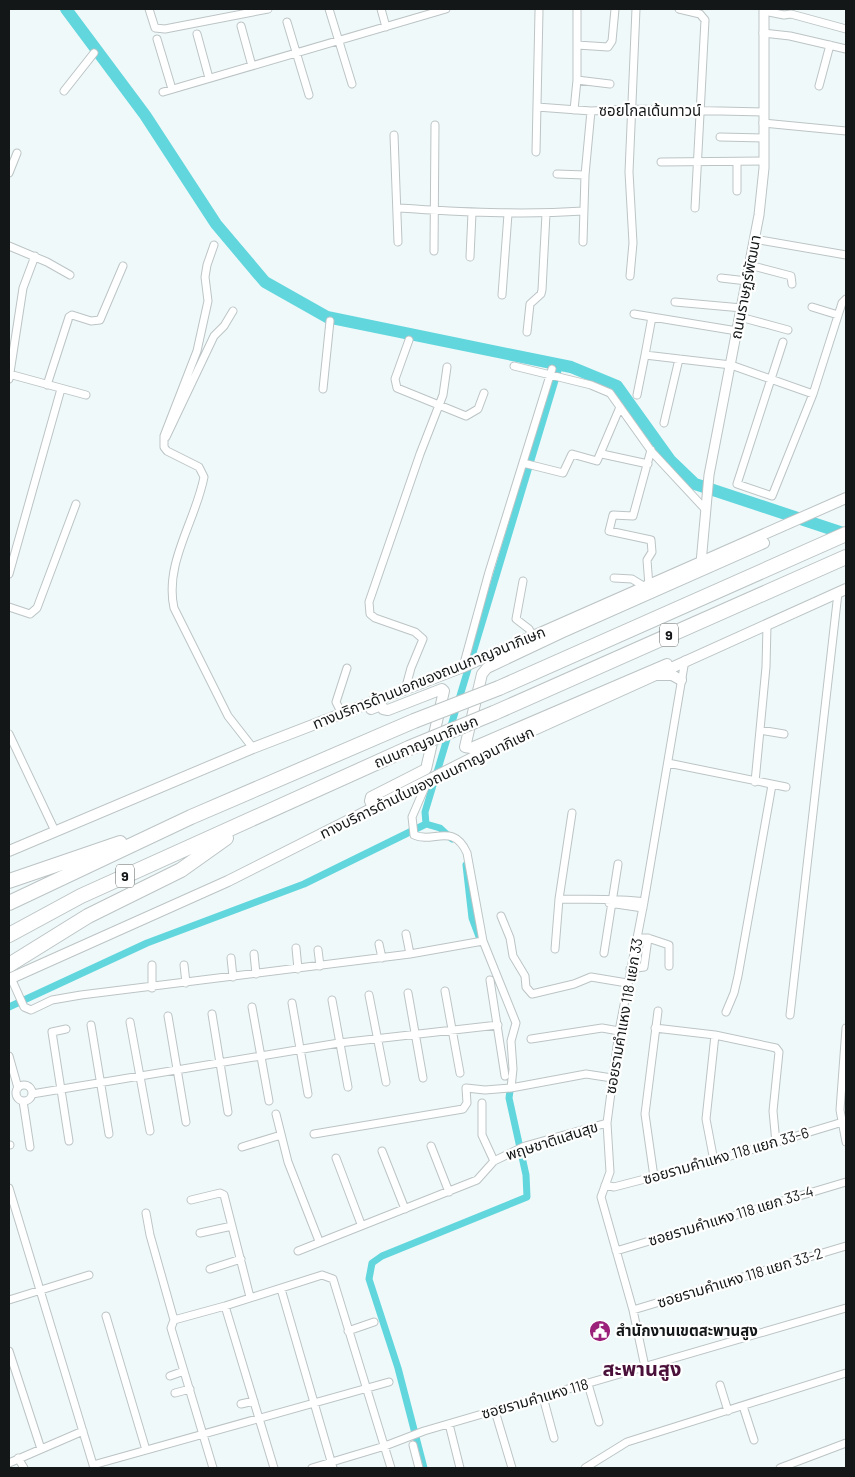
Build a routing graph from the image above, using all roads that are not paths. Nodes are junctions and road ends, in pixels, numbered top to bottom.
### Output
1 (149, 9) edge
2 (268, 9) edge
3 (329, 9) edge
4 (381, 9) edge
5 (446, 9) edge
6 (577, 9) edge
7 (615, 9) edge
8 (636, 9) edge
9 (679, 9) edge
10 (436, 10) edge
11 (764, 10) edge
12 (539, 11) dead end
13 (789, 11) edge
14 (286, 22) dead end
15 (241, 26) dead end
16 (386, 27) junction
17 (846, 29) edge
18 (763, 32) junction
19 (198, 34) dead end
20 (157, 39) dead end
21 (339, 41) junction
22 (577, 45) junction
23 (830, 45) junction
24 (846, 50) edge
25 (94, 53) dead end
26 (296, 54) junction
27 (252, 66) junction
28 (209, 78) junction
29 (577, 80) junction
30 (352, 84) dead end
31 (610, 84) dead end
32 (819, 86) dead end
33 (172, 89) junction
34 (64, 91) dead end
35 (163, 92) dead end
36 (309, 95) dead end
37 (537, 107) junction
38 (633, 109) junction
39 (574, 110) junction
40 (700, 110) junction
41 (591, 111) junction
42 (764, 112) junction
43 (764, 123) junction
44 (434, 126) dead end
45 (846, 131) edge
46 (394, 135) dead end
47 (720, 137) dead end
48 (764, 138) junction
49 (536, 152) dead end
50 (17, 153) dead end
51 (764, 161) junction
52 (661, 162) dead end
53 (737, 162) junction
54 (697, 163) junction
55 (9, 173) edge
56 (557, 174) dead end
57 (585, 175) junction
58 (737, 191) dead end
59 (399, 208) junction
60 (695, 208) dead end
61 (436, 211) junction
62 (583, 211) junction
63 (472, 213) junction
64 (508, 214) junction
65 (546, 214) junction
66 (754, 239) junction
67 (398, 242) dead end
68 (583, 242) dead end
69 (214, 245) dead end
70 (9, 246) edge
71 (434, 251) dead end
72 (846, 255) edge
73 (35, 256) junction
74 (470, 257) dead end
75 (750, 265) junction
76 (123, 266) dead end
77 (70, 275) dead end
78 (630, 276) dead end
79 (721, 278) dead end
80 (747, 281) junction
81 (792, 284) dead end
82 (502, 295) dead end
83 (846, 299) edge
84 (675, 302) dead end
85 (812, 308) dead end
86 (233, 311) dead end
87 (741, 312) junction
88 (634, 314) dead end
89 (838, 315) junction
90 (652, 317) junction
91 (330, 321) dead end
92 (788, 330) dead end
93 (737, 331) junction
94 (527, 332) dead end
95 (409, 340) dead end
96 (783, 342) dead end
97 (645, 354) junction
98 (679, 359) junction
99 (731, 365) junction
100 (514, 366) dead end
101 (447, 367) dead end
102 (551, 372) junction
103 (9, 376) edge
104 (772, 380) junction
105 (47, 385) junction
106 (62, 389) junction
107 (323, 389) dead end
108 (484, 393) dead end
109 (183, 394) junction
110 (812, 394) junction
111 (637, 395) dead end
112 (86, 396) dead end
113 (439, 406) junction
114 (620, 407) junction
115 (664, 423) dead end
116 (652, 451) junction
117 (602, 454) junction
118 (524, 463) junction
119 (648, 464) junction
120 (846, 498) edge
121 (76, 504) dead end
122 (706, 505) junction
123 (839, 506) edge
124 (846, 534) edge
125 (768, 537) junction
126 (845, 558) edge
127 (701, 563) junction
128 (9, 574) edge
129 (614, 578) dead end
130 (523, 581) dead end
131 (647, 587) junction
132 (842, 591) edge
133 (9, 607) edge
134 (767, 625) junction
135 (561, 632) junction
136 (533, 637) junction
137 (485, 660) junction
138 (685, 660) junction
139 (347, 668) dead end
140 (463, 670) junction
141 (656, 675) junction
142 (681, 680) junction
143 (405, 690) junction
144 (381, 705) junction
145 (342, 714) junction
146 (760, 730) junction
147 (9, 734) edge
148 (784, 734) dead end
149 (253, 748) junction
150 (668, 763) junction
151 (429, 780) junction
152 (755, 782) junction
153 (772, 785) junction
154 (786, 787) dead end
155 (373, 808) junction
156 (572, 813) dead end
157 (191, 817) junction
158 (244, 824) junction
159 (55, 831) junction
160 (9, 851) edge
161 (9, 858) edge
162 (618, 864) dead end
163 (9, 881) edge
164 (559, 898) junction
165 (609, 901) junction
166 (9, 903) edge
167 (644, 905) junction
168 (501, 916) dead end
169 (406, 934) dead end
170 (9, 935) edge
171 (637, 938) junction
172 (648, 938) junction
173 (483, 941) junction
174 (379, 944) dead end
175 (296, 948) dead end
176 (555, 949) dead end
177 (318, 950) dead end
178 (604, 953) dead end
179 (254, 954) dead end
180 (410, 954) junction
181 (231, 958) dead end
182 (382, 958) junction
183 (152, 965) dead end
184 (184, 965) dead end
185 (320, 966) junction
186 (669, 966) dead end
187 (298, 969) junction
188 (630, 969) junction
189 (10, 974) edge
190 (256, 974) junction
191 (233, 977) junction
192 (490, 980) dead end
193 (186, 983) junction
194 (628, 983) junction
195 (152, 988) junction
196 (445, 991) dead end
197 (408, 993) dead end
198 (369, 994) dead end
199 (332, 1000) dead end
200 (292, 1004) dead end
201 (252, 1007) dead end
202 (658, 1011) dead end
203 (726, 1012) dead end
204 (212, 1014) dead end
205 (790, 1015) dead end
206 (168, 1016) dead end
207 (130, 1022) dead end
208 (91, 1025) dead end
209 (498, 1025) junction
210 (655, 1028) junction
211 (846, 1028) edge
212 (66, 1029) dead end
213 (453, 1030) junction
214 (619, 1031) junction
215 (415, 1035) junction
216 (715, 1035) junction
217 (376, 1039) junction
218 (531, 1040) dead end
219 (339, 1043) junction
220 (300, 1050) junction
221 (9, 1056) edge
222 (261, 1056) junction
223 (221, 1063) junction
224 (178, 1070) junction
225 (460, 1073) dead end
226 (140, 1076) junction
227 (505, 1076) dead end
228 (423, 1078) dead end
229 (612, 1078) junction
230 (100, 1082) junction
231 (386, 1082) dead end
232 (348, 1087) dead end
233 (18, 1088) junction
234 (511, 1088) junction
235 (60, 1089) junction
236 (32, 1094) junction
237 (308, 1094) dead end
238 (23, 1101) junction
239 (269, 1101) dead end
240 (482, 1103) dead end
241 (228, 1112) dead end
242 (276, 1114) dead end
243 (186, 1122) dead end
244 (844, 1122) edge
245 (607, 1123) junction
246 (150, 1131) dead end
247 (109, 1134) dead end
248 (314, 1134) dead end
249 (281, 1135) junction
250 (69, 1141) dead end
251 (846, 1142) edge
252 (776, 1143) junction
253 (431, 1146) dead end
254 (30, 1147) dead end
255 (242, 1147) dead end
256 (382, 1151) dead end
257 (336, 1158) dead end
258 (494, 1161) junction
259 (714, 1161) junction
260 (654, 1177) junction
261 (846, 1182) edge
262 (605, 1185) junction
263 (9, 1188) edge
264 (449, 1192) junction
265 (191, 1200) dead end
266 (405, 1209) junction
267 (146, 1213) dead end
268 (361, 1224) junction
269 (232, 1226) junction
270 (200, 1233) dead end
271 (319, 1241) junction
272 (846, 1246) edge
273 (298, 1251) dead end
274 (616, 1251) junction
275 (240, 1259) junction
276 (210, 1269) dead end
277 (89, 1275) dead end
278 (281, 1289) junction
279 (39, 1292) junction
280 (250, 1297) junction
281 (9, 1300) edge
282 (225, 1306) junction
283 (846, 1308) edge
284 (633, 1310) junction
285 (106, 1316) dead end
286 (174, 1320) junction
287 (374, 1322) dead end
288 (348, 1331) junction
289 (9, 1351) edge
290 (645, 1367) junction
291 (184, 1371) junction
292 (846, 1373) edge
293 (170, 1376) dead end
294 (389, 1382) dead end
295 (588, 1384) junction
296 (720, 1385) dead end
297 (190, 1389) junction
298 (366, 1389) junction
299 (175, 1393) dead end
300 (543, 1397) junction
301 (254, 1401) junction
302 (241, 1404) dead end
303 (316, 1404) junction
304 (743, 1406) junction
305 (495, 1411) junction
306 (728, 1411) junction
307 (259, 1420) junction
308 (599, 1422) dead end
309 (449, 1424) junction
310 (82, 1431) junction
311 (204, 1435) junction
312 (554, 1438) dead end
313 (754, 1440) dead end
314 (846, 1443) edge
315 (413, 1445) dead end
316 (385, 1446) junction
317 (41, 1449) junction
318 (146, 1450) junction
319 (18, 1458) junction
320 (9, 1463) edge
321 (332, 1466) edge
322 (93, 1467) edge
323 (24, 1468) edge
324 (213, 1468) edge
325 (274, 1468) edge
326 (312, 1468) edge
327 (391, 1468) edge
328 (419, 1468) edge
329 (460, 1468) edge
330 (512, 1468) edge
331 (585, 1468) edge
332 (780, 1468) edge

1 - 2 street
3 - 21 street
4 - 16 street
5 - 10 street
6 - 22 street
7 - 22 street
8 - 38 street
9 - 40 street
10 - 16 street
11 - 13 street
11 - 18 street, ถนนราษฏร์พัฒนา
12 - 37 street
13 - 17 street
14 - 26 street
15 - 27 street
16 - 21 street
18 - 23 street
18 - 42 street, ถนนราษฏร์พัฒนา
19 - 28 street
20 - 33 street
21 - 26 street
21 - 30 street
22 - 29 street
23 - 24 street
23 - 32 street
25 - 34 street
26 - 27 street
26 - 36 street
27 - 28 street
28 - 33 street
29 - 31 street
29 - 39 street
33 - 35 street
37 - 39 street, ซอยโกลเด้นทาวน์
37 - 49 street
38 - 40 street, ซอยโกลเด้นทาวน์
38 - 41 street, ซอยโกลเด้นทาวน์
38 - 78 street
39 - 41 street, ซอยโกลเด้นทาวน์
40 - 42 street, ซอยโกลเด้นทาวน์
40 - 54 street
41 - 57 street
42 - 43 street, ถนนราษฏร์พัฒนา
43 - 45 street
43 - 48 street, ถนนราษฏร์พัฒนา
44 - 61 street
46 - 59 street
47 - 48 street
48 - 51 street, ถนนราษฏร์พัฒนา
50 - 55 street
51 - 53 street
51 - 66 street, ถนนราษฏร์พัฒนา
52 - 54 street
53 - 54 street
53 - 58 street
54 - 60 street
56 - 57 street
57 - 62 street
59 - 61 street
59 - 67 street
61 - 63 street
61 - 71 street
62 - 65 street
62 - 68 street
63 - 64 street
63 - 74 street
64 - 65 street
64 - 82 street
65 - 94 street
66 - 72 street
66 - 75 street, ถนนราษฏร์พัฒนา
69 - 109 street
70 - 73 street
73 - 77 street
73 - 103 street
75 - 80 street, ถนนราษฏร์พัฒนา
75 - 81 street
76 - 105 street
79 - 80 street
80 - 87 street, ถนนราษฏร์พัฒนา
83 - 89 street
84 - 87 street
85 - 89 street
86 - 109 street
87 - 92 street
87 - 93 street, ถนนราษฏร์พัฒนา
88 - 90 street
89 - 110 street
90 - 93 street
90 - 97 street
91 - 107 street
93 - 99 street, ถนนราษฏร์พัฒนา
95 - 113 street
96 - 104 street
97 - 98 street
97 - 111 street
98 - 99 street
98 - 115 street
99 - 104 street
99 - 122 street, ถนนราษฏร์พัฒนา
100 - 102 street
101 - 113 street
102 - 114 street
102 - 118 street
103 - 105 street
104 - 110 street
104 - 110 street
105 - 106 street
106 - 112 street
106 - 128 street
108 - 113 street
109 - 149 street
113 - 143 street
114 - 116 street
114 - 117 street
116 - 119 street
116 - 122 street
117 - 118 street
117 - 119 street
118 - 140 street
119 - 131 street
120 - 123 main road, ทางบริการด้านนอกของถนนกาญจนาภิเษก
121 - 133 street
122 - 127 street, ถนนราษฏร์พัฒนา
123 - 125 main road, ทางบริการด้านนอกของถนนกาญจนาภิเษก
124 - 157 highway, ถนนกาญจนาภิเษก / 9, bridge
125 - 127 main road, ทางบริการด้านนอกของถนนกาญจนาภิเษก
125 - 135 main road
126 - 158 highway, ถนนกาญจนาภิเษก / 9, bridge
127 - 131 main road, ทางบริการด้านนอกของถนนกาญจนาภิเษก
129 - 131 street
130 - 136 street
131 - 136 main road, ทางบริการด้านนอกของถนนกาญจนาภิเษก
132 - 134 main road, ทางบริการด้านในของถนนกาญจนาภิเษก
132 - 205 street
134 - 138 main road, ทางบริการด้านในของถนนกาญจนาภิเษก
134 - 146 street
135 - 137 main road
135 - 138 main road
136 - 137 main road, ทางบริการด้านนอกของถนนกาญจนาภิเษก
137 - 140 main road, ทางบริการด้านนอกของถนนกาญจนาภิเษก
138 - 141 main road, ทางบริการด้านในของถนนกาญจนาภิเษก
138 - 142 street, ซอยรามคำแหง 118 แยก 33
139 - 145 street
140 - 143 main road, ทางบริการด้านนอกของถนนกาญจนาภิเษก
140 - 144 main road
141 - 142 main road
141 - 151 main road, ทางบริการด้านในของถนนกาญจนาภิเษก
142 - 150 street, ซอยรามคำแหง 118 แยก 33
143 - 145 main road, ทางบริการด้านนอกของถนนกาญจนาภิเษก
144 - 155 main road
144 - 161 main road
145 - 149 main road, ทางบริการด้านนอกของถนนกาญจนาภิเษก
146 - 148 street
146 - 152 street
147 - 159 street
149 - 159 main road, ทางบริการด้านนอกของถนนกาญจนาภิเษก
150 - 152 street
150 - 167 street, ซอยรามคำแหง 118 แยก 33
151 - 155 main road, ทางบริการด้านในของถนนกาญจนาภิเษก
151 - 173 street
152 - 153 street
153 - 154 street
153 - 203 street
155 - 189 main road, ทางบริการด้านในของถนนกาญจนาภิเษก
156 - 164 street
157 - 163 highway
157 - 166 highway, ถนนกาญจนาภิเษก / 9
158 - 170 highway, ถนนกาญจนาภิเษก / 9
158 - 189 highway
159 - 160 main road, ทางบริการด้านนอกของถนนกาญจนาภิเษก
162 - 165 street
164 - 165 street
164 - 176 street
165 - 167 street
165 - 178 street
167 - 171 street, ซอยรามคำแหง 118 แยก 33
168 - 194 street
169 - 180 street
171 - 172 street
171 - 188 street, ซอยรามคำแหง 118 แยก 33
172 - 186 street
172 - 188 street
173 - 180 street
173 - 234 street
174 - 182 street
175 - 187 street
177 - 185 street
179 - 190 street
180 - 182 street
181 - 191 street
182 - 185 street
183 - 195 street
184 - 193 street
185 - 187 street
187 - 190 street
188 - 194 street, ซอยรามคำแหง 118 แยก 33
189 - 195 street
190 - 191 street
191 - 193 street
192 - 209 street
193 - 195 street
194 - 214 street, ซอยรามคำแหง 118 แยก 33
196 - 213 street
197 - 215 street
198 - 217 street
199 - 219 street
200 - 220 street
201 - 222 street
202 - 210 street
204 - 223 street
206 - 224 street
207 - 226 street
208 - 230 street
209 - 213 street
209 - 227 street
210 - 216 street
210 - 260 street
211 - 244 street
212 - 235 street
213 - 215 street
213 - 225 street
214 - 218 street
214 - 229 street, ซอยรามคำแหง 118 แยก 33
215 - 217 street
215 - 228 street
216 - 252 street
216 - 259 street
217 - 219 street
217 - 231 street
219 - 220 street
219 - 232 street
220 - 222 street
220 - 237 street
221 - 233 street
222 - 223 street
222 - 239 street
223 - 224 street
223 - 241 street
224 - 226 street
224 - 243 street
226 - 230 street
226 - 246 street
229 - 234 street
229 - 245 street, ซอยรามคำแหง 118 แยก 33
230 - 235 street
230 - 247 street
233 - 236 street
233 - 238 street
234 - 248 street
235 - 236 street
235 - 250 street
236 - 238 street
238 - 254 street
240 - 258 street
242 - 249 street
244 - 251 street
244 - 252 street, ซอยรามคำแหง 118 แยก 33-6
245 - 258 street, พฤษชาติแสนสุข
245 - 262 street, ซอยรามคำแหง 118 แยก 33
249 - 255 street
249 - 271 street
252 - 259 street, ซอยรามคำแหง 118 แยก 33-6
253 - 264 street
256 - 266 street
257 - 268 street
258 - 264 street, พฤษชาติแสนสุข
259 - 260 street, ซอยรามคำแหง 118 แยก 33-6
260 - 262 street, ซอยรามคำแหง 118 แยก 33-6
261 - 274 street, ซอยรามคำแหง 118 แยก 33-4
262 - 274 street, ซอยรามคำแหง 118 แยก 33
263 - 279 street
264 - 266 street, พฤษชาติแสนสุข
265 - 269 street
266 - 268 street, พฤษชาติแสนสุข
267 - 286 street
268 - 271 street, พฤษชาติแสนสุข
269 - 270 street
269 - 275 street
271 - 273 street, พฤษชาติแสนสุข
272 - 284 street, ซอยรามคำแหง 118 แยก 33-2
274 - 284 street, ซอยรามคำแหง 118 แยก 33
275 - 276 street
275 - 280 street
277 - 279 street
278 - 280 street
278 - 288 street
278 - 303 street
279 - 281 street
279 - 310 street
280 - 282 street
282 - 286 street
282 - 301 street
283 - 290 street, ซอยรามคำแหง 118
284 - 290 street, ซอยรามคำแหง 118 แยก 33
285 - 318 street
286 - 291 street
287 - 288 street
288 - 298 street
289 - 317 street
290 - 295 street, ซอยรามคำแหง 118
291 - 293 street
291 - 297 street
292 - 304 street
294 - 298 street
295 - 300 street, ซอยรามคำแหง 118
295 - 308 street
296 - 306 street
297 - 299 street
297 - 311 street
298 - 303 street
298 - 316 street
300 - 305 street, ซอยรามคำแหง 118
300 - 312 street
301 - 302 street
301 - 307 street
303 - 307 street
303 - 321 street
304 - 306 street
304 - 313 street
305 - 309 street, ซอยรามคำแหง 118
305 - 330 street
306 - 331 street
307 - 311 street
307 - 325 street
309 - 316 street, ซอยรามคำแหง 118
309 - 329 street
310 - 317 street
310 - 322 street
311 - 318 street
311 - 324 street
314 - 332 street
315 - 328 street
316 - 321 street, ซอยรามคำแหง 118
316 - 327 street
317 - 319 street
318 - 322 street
319 - 320 street
319 - 323 street
321 - 326 street, ซอยรามคำแหง 118

